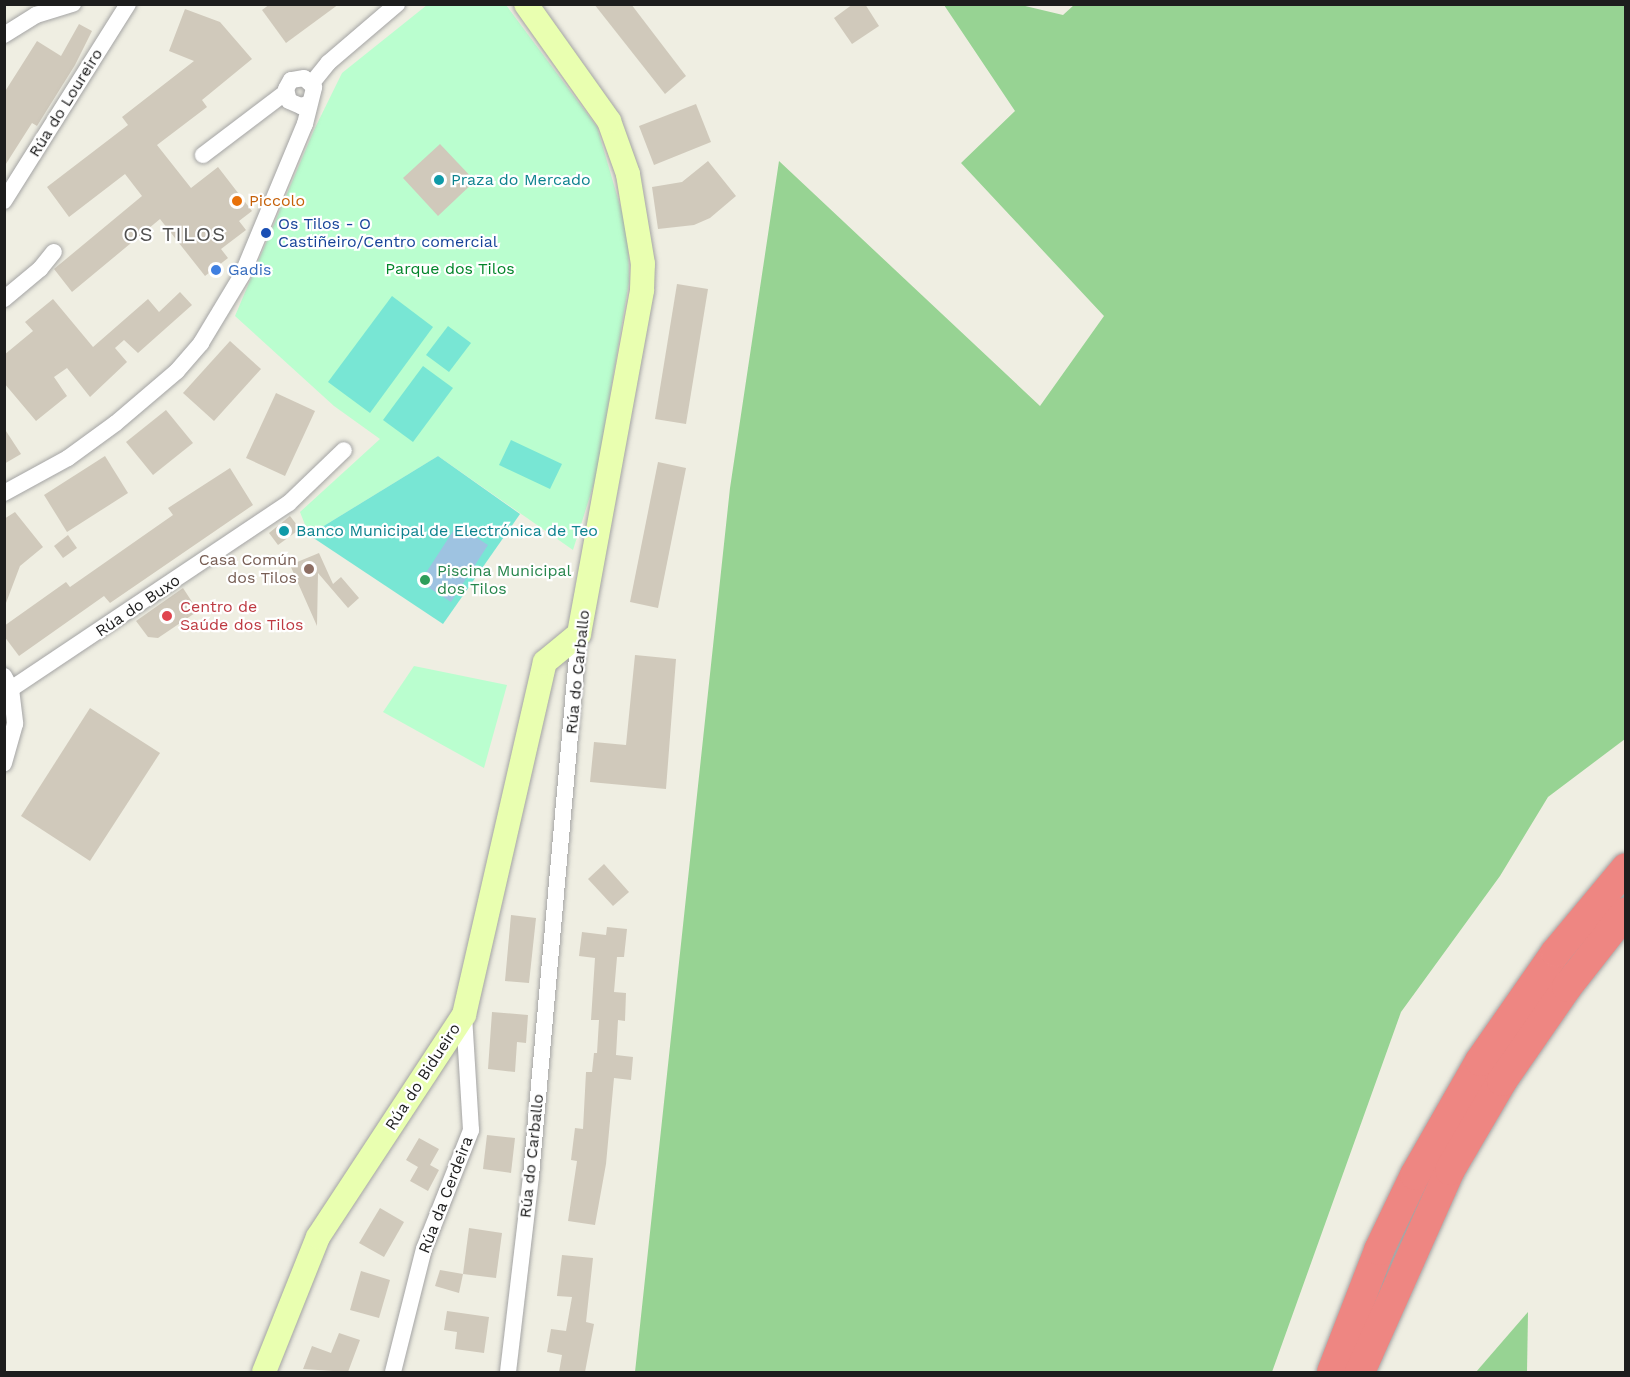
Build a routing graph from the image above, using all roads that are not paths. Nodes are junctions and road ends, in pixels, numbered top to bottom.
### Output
1 (73, 4) edge
2 (128, 4) edge
3 (397, 4) edge
4 (526, 4) edge
5 (4, 35) edge
6 (312, 83) junction
7 (286, 92) junction
8 (310, 103) junction
9 (203, 154) dead end
10 (4, 201) edge
11 (54, 252) dead end
12 (4, 299) edge
13 (344, 450) dead end
14 (4, 493) edge
15 (579, 634) junction
16 (8, 683) edge
17 (4, 763) edge
18 (1626, 868) edge
19 (1626, 912) edge
20 (464, 1015) junction
21 (264, 1372) edge
22 (393, 1372) edge
23 (508, 1372) edge
24 (1332, 1372) edge
25 (1360, 1372) edge

1 - 5 street
2 - 10 street, Rúa do Loureiro
3 - 6 street
4 - 15 street, Rúa do Carballo
6 - 7 street
6 - 8 street
7 - 8 street
7 - 9 street
8 - 14 street
11 - 12 street
13 - 16 street, Rúa do Buxo
15 - 20 street, Rúa do Bidueiro
15 - 23 street, Rúa do Carballo
16 - 17 street
18 - 24 highway
19 - 25 highway
20 - 21 street, Rúa do Bidueiro
20 - 22 street, Rúa da Cerdeira

